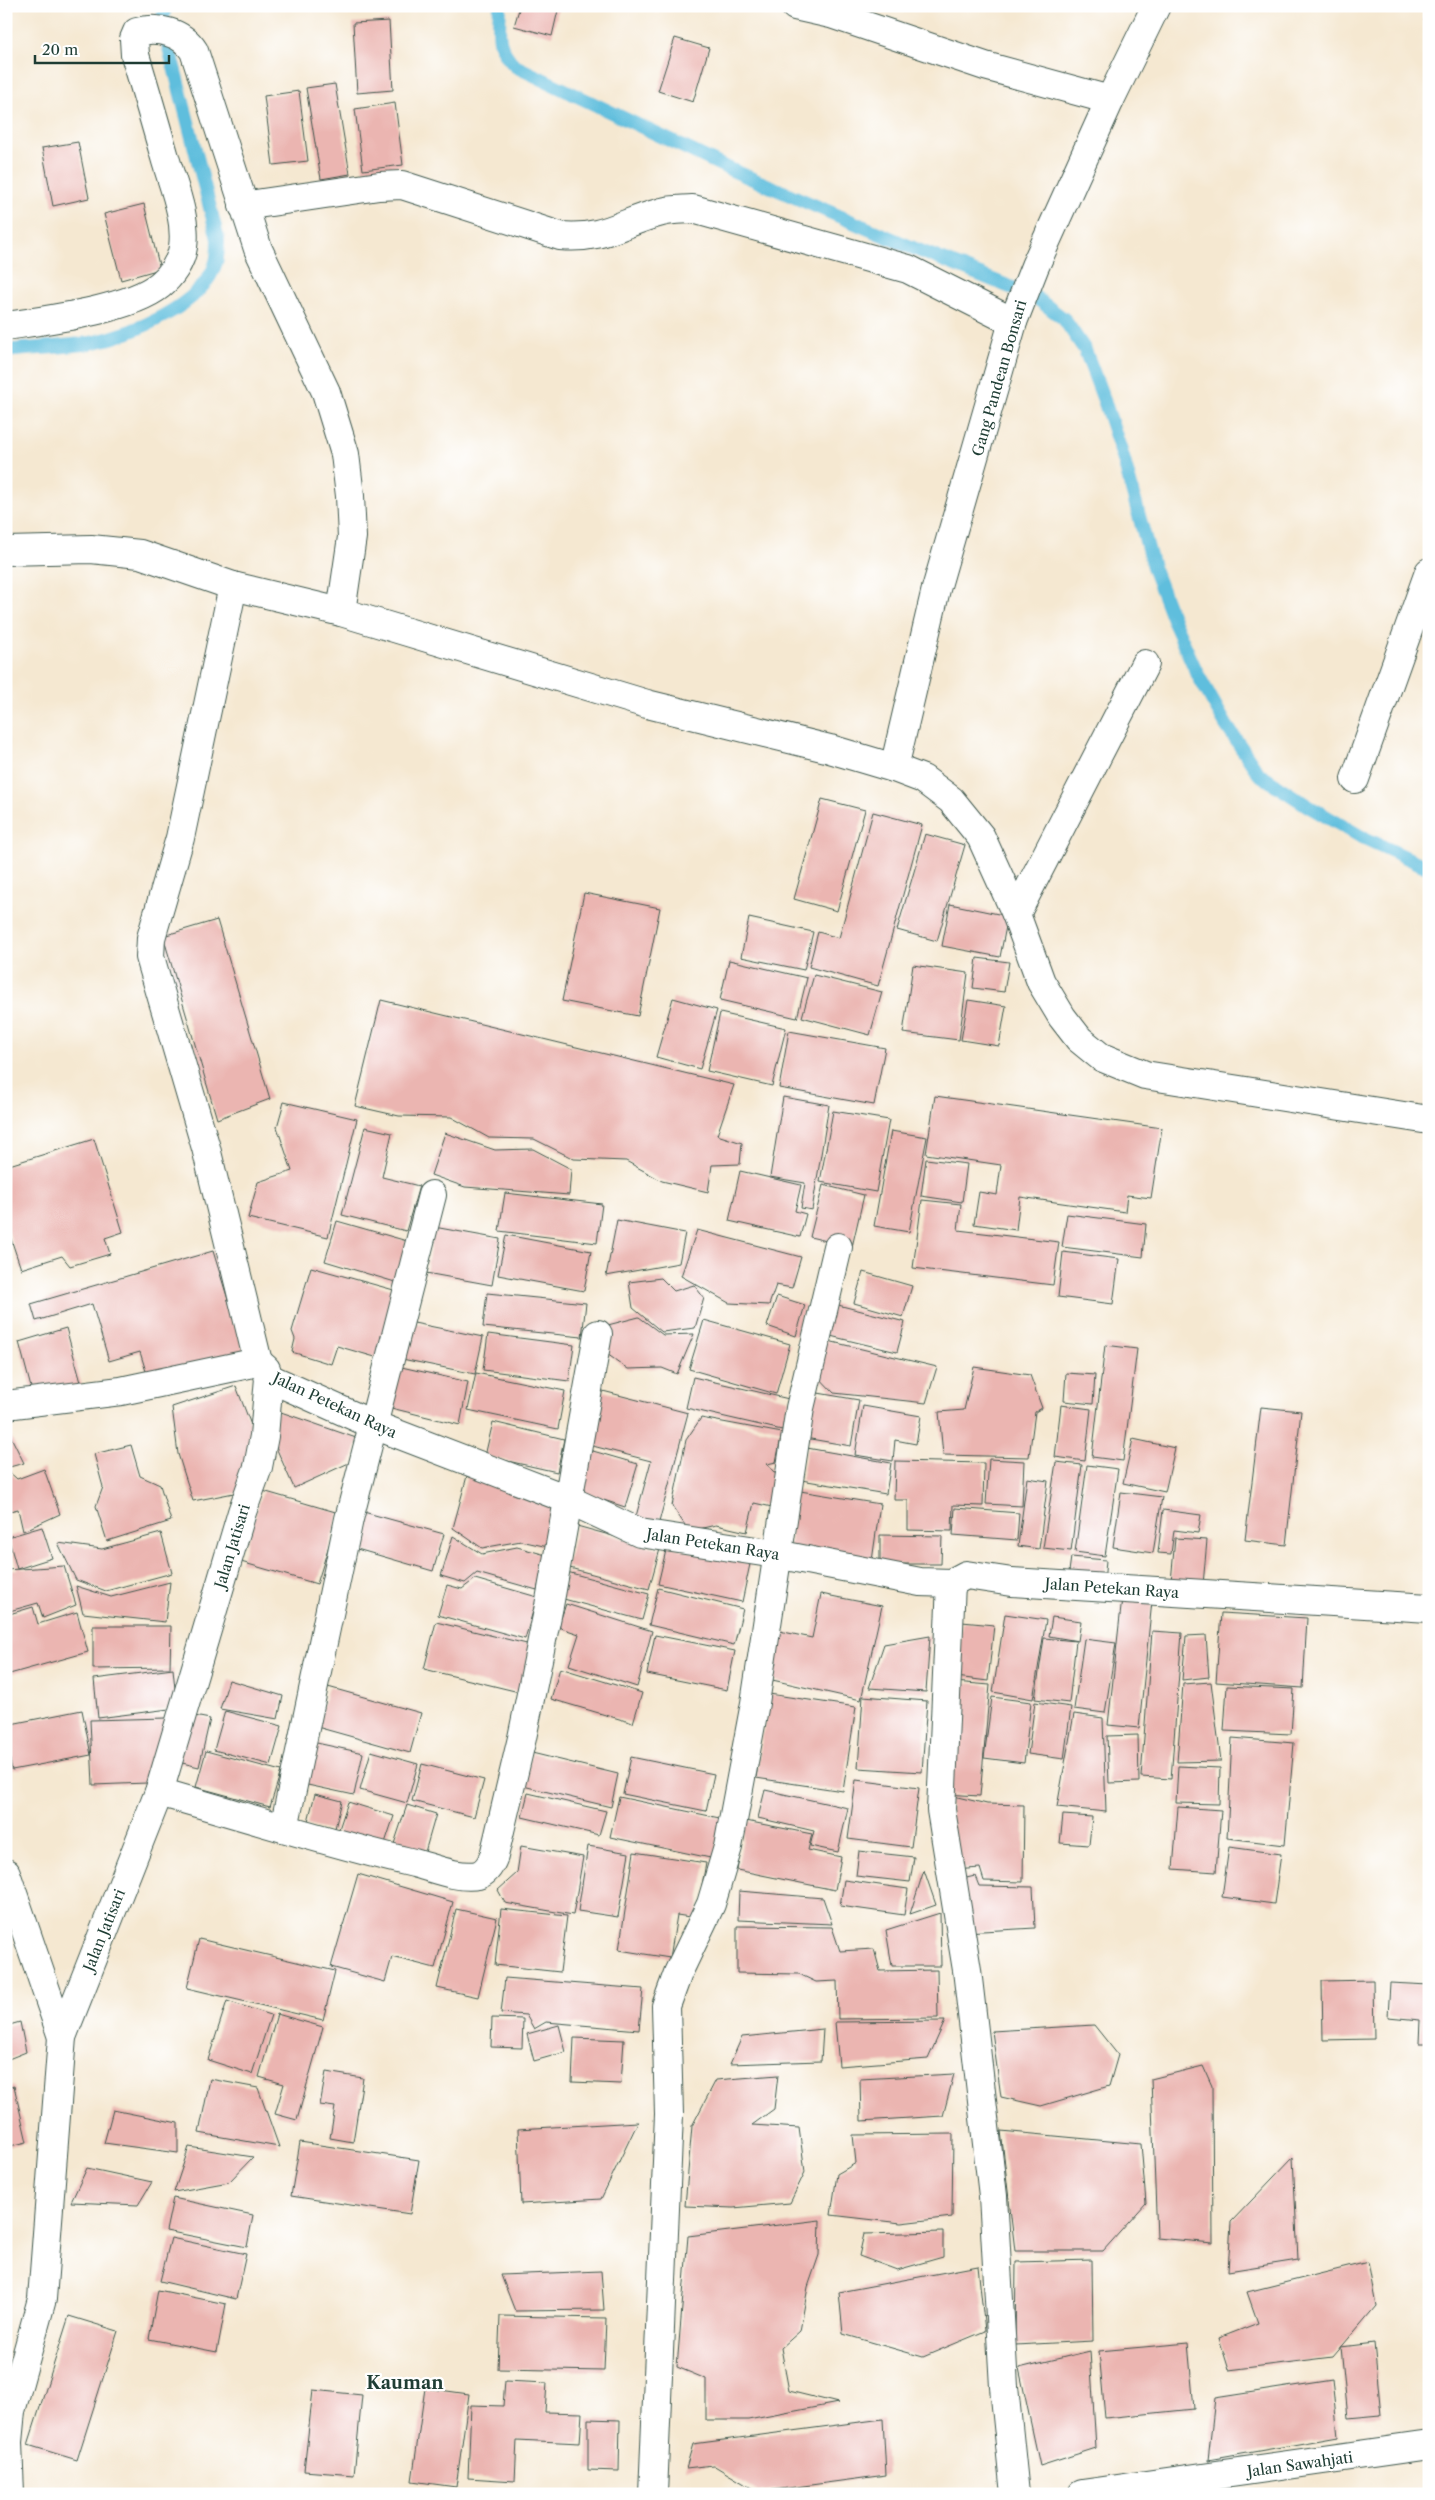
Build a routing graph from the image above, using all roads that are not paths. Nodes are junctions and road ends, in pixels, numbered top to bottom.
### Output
1 (796, 6) edge
2 (1156, 6) edge
3 (1110, 100) junction
4 (243, 206) junction
5 (1016, 313) junction
6 (6, 326) edge
7 (6, 552) edge
8 (1429, 572) edge
9 (233, 586) junction
10 (341, 612) junction
11 (1144, 664) dead end
12 (894, 768) junction
13 (1355, 780) dead end
14 (1016, 914) junction
15 (1429, 1120) edge
16 (432, 1194) dead end
17 (838, 1247) dead end
18 (598, 1334) dead end
19 (264, 1370) junction
20 (6, 1405) edge
21 (374, 1425) junction
22 (567, 1499) junction
23 (776, 1554) junction
24 (951, 1582) junction
25 (1429, 1608) edge
26 (159, 1792) junction
27 (284, 1828) junction
28 (6, 1873) edge
29 (62, 2037) junction
30 (1429, 2445) edge
31 (1098, 2493) edge
32 (10, 2494) edge
33 (653, 2494) edge
34 (1015, 2494) edge

1 - 3 street
2 - 3 street, Gang Pandean Bonsari
3 - 5 street, Gang Pandean Bonsari
4 - 5 street
4 - 6 street
4 - 10 street
5 - 12 street, Gang Pandean Bonsari
7 - 9 street
8 - 13 street
9 - 10 street
9 - 19 street, Jalan Jatisari
10 - 12 street
11 - 14 street
12 - 14 street
14 - 15 street
16 - 21 street
17 - 23 street
18 - 22 street
19 - 20 street, Jalan Petekan Raya
19 - 21 street, Jalan Petekan Raya
19 - 26 street, Jalan Jatisari
21 - 22 street, Jalan Petekan Raya
21 - 27 street
22 - 23 street, Jalan Petekan Raya
22 - 27 street
23 - 24 street, Jalan Petekan Raya
23 - 33 street
24 - 25 street, Jalan Petekan Raya
24 - 34 street
26 - 27 street
26 - 29 street, Jalan Jatisari
28 - 29 street
29 - 32 street, Jalan Jatisari
30 - 31 street, Jalan Sawahjati

